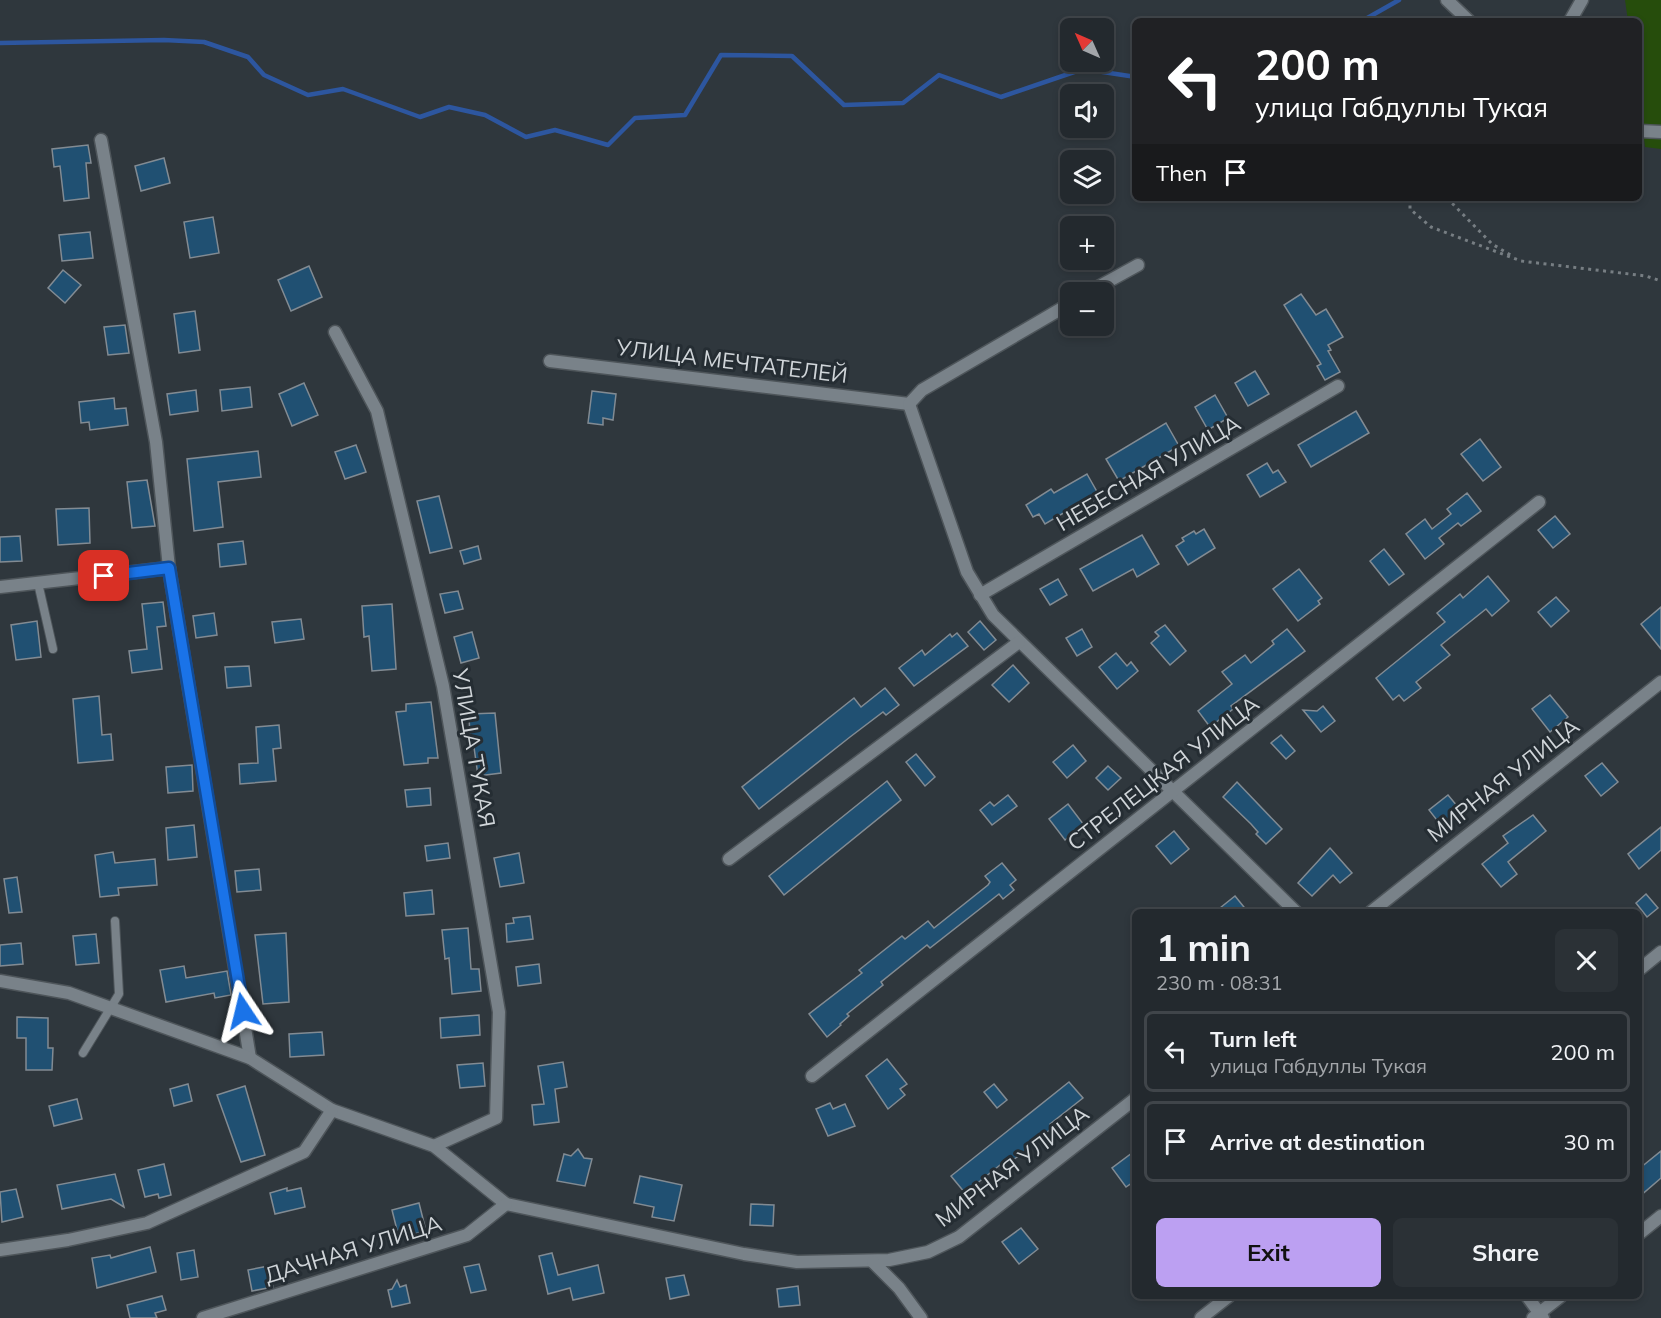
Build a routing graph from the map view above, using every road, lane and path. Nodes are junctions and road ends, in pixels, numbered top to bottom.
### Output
1 (1447, 0) edge
2 (1582, 0) edge
3 (1466, 18) edge
4 (1572, 18) edge
5 (1642, 131) edge
6 (1661, 132) edge
7 (101, 140) dead end
8 (1410, 201) edge
9 (1450, 201) edge
10 (1521, 261) junction
11 (1138, 265) dead end
12 (1661, 281) edge
13 (1107, 282) edge
14 (1060, 309) edge
15 (335, 332) dead end
16 (550, 360) dead end
17 (1338, 386) dead end
18 (909, 404) junction
19 (1539, 502) dead end
20 (169, 568) junction
21 (38, 583) junction
22 (0, 587) edge
23 (980, 595) junction
24 (1019, 642) junction
25 (53, 649) dead end
26 (1661, 682) edge
27 (1175, 792) junction
28 (729, 859) dead end
29 (1293, 909) edge
30 (1375, 909) edge
31 (115, 921) dead end
32 (1661, 952) edge
33 (1642, 967) edge
34 (0, 981) edge
35 (112, 1008) junction
36 (83, 1053) dead end
37 (250, 1058) junction
38 (813, 1076) dead end
39 (1132, 1101) edge
40 (333, 1110) junction
41 (434, 1146) junction
42 (506, 1204) junction
43 (1661, 1216) edge
44 (1642, 1231) edge
45 (0, 1250) edge
46 (873, 1262) junction
47 (1225, 1299) edge
48 (1529, 1299) edge
49 (1558, 1299) edge
50 (1539, 1316) edge
51 (203, 1318) edge
52 (921, 1318) edge
53 (1201, 1318) edge

1 - 3 street
2 - 4 street
5 - 6 street
7 - 20 street
8 - 10 path
9 - 10 path
10 - 12 path
11 - 13 street
14 - 18 street
15 - 41 street, УЛИЦА ТУКАЯ
16 - 18 street, УЛИЦА МЕЧТАТЕЛЕЙ
17 - 23 street, НЕБЕСНАЯ УЛИЦА
18 - 23 street
19 - 27 street, СТРЕЛЕЦКАЯ УЛИЦА
20 - 21 street
20 - 37 street
21 - 22 street
21 - 25 lane
23 - 24 street
24 - 27 street
24 - 28 street
26 - 30 street, МИРНАЯ УЛИЦА
27 - 29 street
27 - 38 street, СТРЕЛЕЦКАЯ УЛИЦА
31 - 35 lane
32 - 33 street
34 - 35 street
35 - 36 lane
35 - 37 street
37 - 40 street
39 - 46 street, МИРНАЯ УЛИЦА
40 - 41 street
40 - 45 street
41 - 42 street
42 - 46 street, МИРНАЯ УЛИЦА
42 - 51 street, ДАЧНАЯ УЛИЦА
43 - 44 street
46 - 52 street
47 - 53 street
48 - 50 street
49 - 50 street

